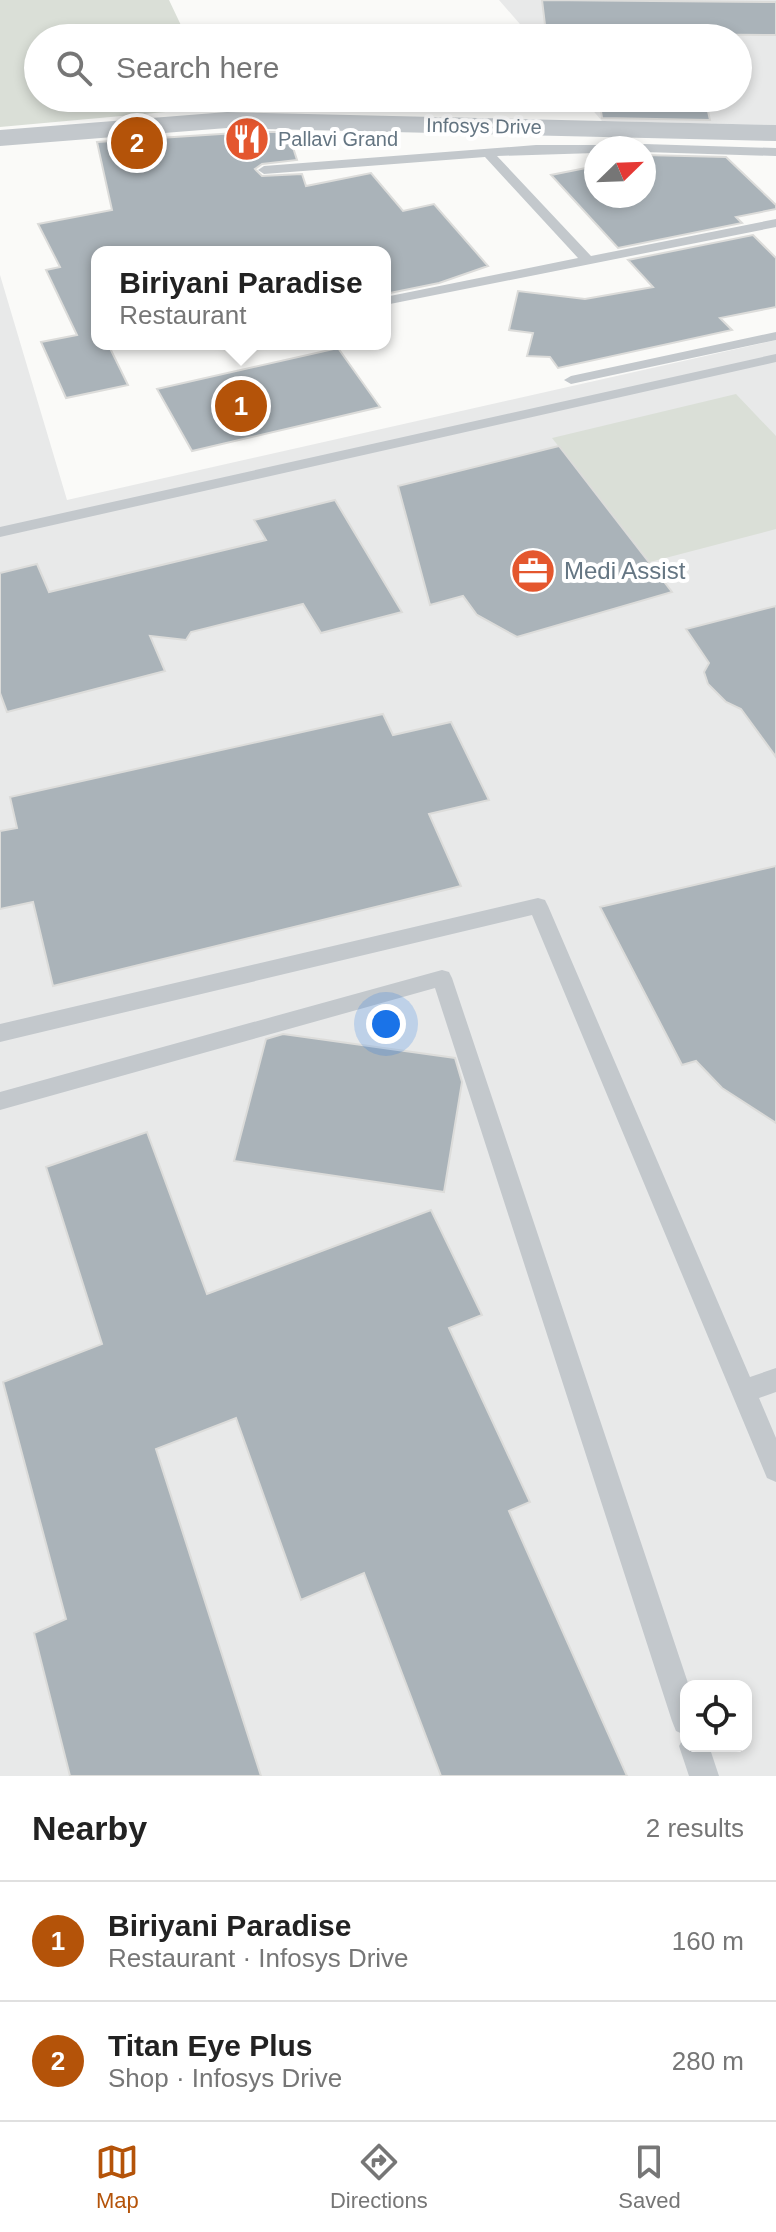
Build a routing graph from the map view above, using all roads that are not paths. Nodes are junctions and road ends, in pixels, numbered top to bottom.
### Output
1 (776, 133) edge
2 (0, 138) edge
3 (656, 148) edge
4 (584, 149) edge
5 (776, 152) edge
6 (488, 153) junction
7 (264, 170) dead end
8 (776, 223) edge
9 (587, 260) junction
10 (391, 300) edge
11 (776, 336) edge
12 (776, 358) edge
13 (571, 380) dead end
14 (0, 532) edge
15 (0, 1033) edge
16 (0, 1101) edge
17 (776, 1380) edge
18 (743, 1391) junction
19 (776, 1469) edge
20 (680, 1703) edge
21 (696, 1752) edge
22 (704, 1776) edge

1 - 2 street, Infosys Drive
3 - 5 lane
4 - 6 lane
6 - 7 lane
6 - 9 lane
8 - 9 lane
9 - 10 lane
11 - 13 lane
12 - 14 lane
15 - 18 lane
16 - 20 lane
17 - 18 lane
18 - 19 lane
21 - 22 lane

